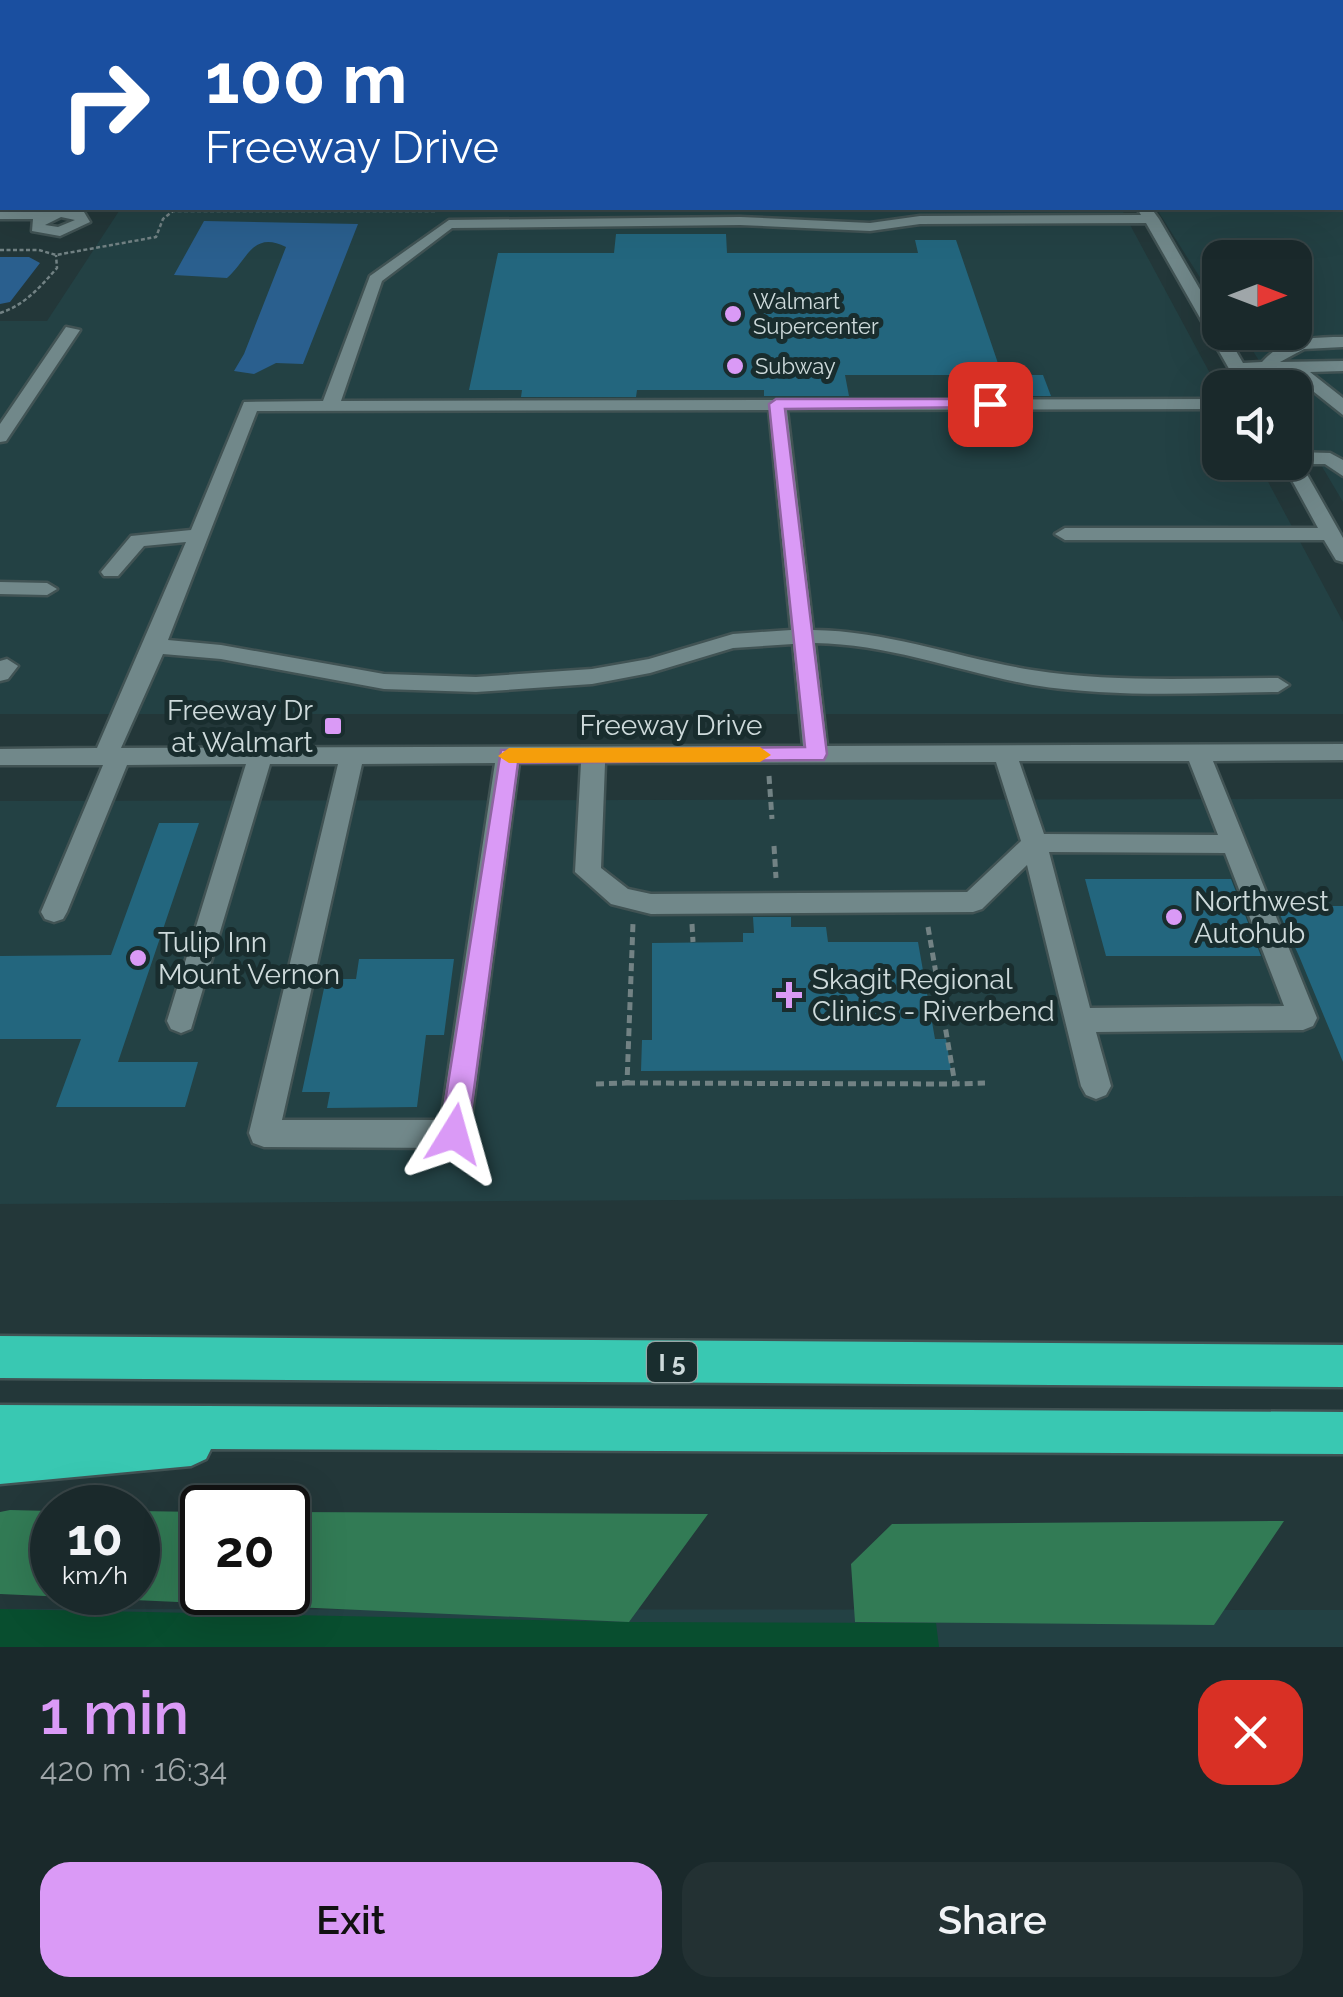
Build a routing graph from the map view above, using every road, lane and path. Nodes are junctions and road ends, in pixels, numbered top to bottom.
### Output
1 (449, 211) dead end
2 (1148, 213) edge
3 (0, 215) edge
4 (52, 215) dead end
5 (0, 250) edge
6 (56, 255) junction
7 (0, 313) edge
8 (72, 330) dead end
9 (1343, 342) edge
10 (1343, 366) edge
11 (1237, 368) joint
12 (1266, 368) junction
13 (1294, 368) junction
14 (776, 404) junction
15 (1202, 404) edge
16 (330, 406) junction
17 (1343, 410) edge
18 (0, 437) edge
19 (1312, 460) edge
20 (1339, 461) edge
21 (1303, 480) edge
22 (1065, 534) dead end
23 (1331, 534) junction
24 (201, 535) junction
25 (1343, 556) edge
26 (111, 572) dead end
27 (0, 588) edge
28 (47, 589) dead end
29 (804, 640) junction
30 (156, 647) junction
31 (1278, 685) dead end
32 (1343, 752) edge
33 (1198, 753) junction
34 (816, 754) junction
35 (1005, 754) junction
36 (593, 755) junction
37 (352, 756) junction
38 (508, 756) junction
39 (112, 757) junction
40 (260, 757) junction
41 (3, 763) edge
42 (768, 773) dead end
43 (772, 819) dead end
44 (1034, 843) junction
45 (1234, 844) junction
46 (774, 846) dead end
47 (777, 890) dead end
48 (54, 912) dead end
49 (927, 919) dead end
50 (709, 921) dead end
51 (650, 922) dead end
52 (678, 922) dead end
53 (692, 922) junction
54 (693, 942) dead end
55 (1078, 1020) junction
56 (181, 1022) dead end
57 (627, 1083) junction
58 (985, 1083) dead end
59 (596, 1084) dead end
60 (955, 1084) junction
61 (1096, 1086) dead end
62 (0, 1357) edge
63 (1343, 1366) edge
64 (0, 1426) edge
65 (366, 1426) junction
66 (1343, 1433) edge
67 (0, 1462) edge

1 - 6 path
2 - 11 street
2 - 16 street
3 - 4 street
5 - 6 path
6 - 7 path
8 - 18 street
9 - 12 street
10 - 13 street
11 - 12 street
12 - 13 street
13 - 17 street
14 - 15 street
14 - 16 street
14 - 29 street
16 - 24 street
19 - 20 street
21 - 23 street
22 - 23 street
23 - 25 street
24 - 26 street
24 - 30 street
27 - 28 street
29 - 30 street
29 - 31 street
29 - 34 street
30 - 39 street
32 - 33 street, Freeway Drive
33 - 35 street, Freeway Drive
33 - 45 street
34 - 35 street, Freeway Drive
34 - 36 street, Freeway Drive
35 - 44 street
36 - 38 street, Freeway Drive
36 - 44 street
37 - 38 street, Freeway Drive
37 - 38 street
37 - 40 street, Freeway Drive
39 - 40 street, Freeway Drive
39 - 41 street, Freeway Drive
39 - 48 street
40 - 56 street
42 - 43 path
44 - 45 street
44 - 55 street
45 - 55 street
46 - 47 path
49 - 60 path
50 - 53 path
51 - 57 path
52 - 53 path
53 - 54 path
55 - 61 street
57 - 59 path
57 - 60 path
58 - 60 path
62 - 63 highway, I 5
64 - 65 highway
65 - 66 highway
65 - 67 highway

